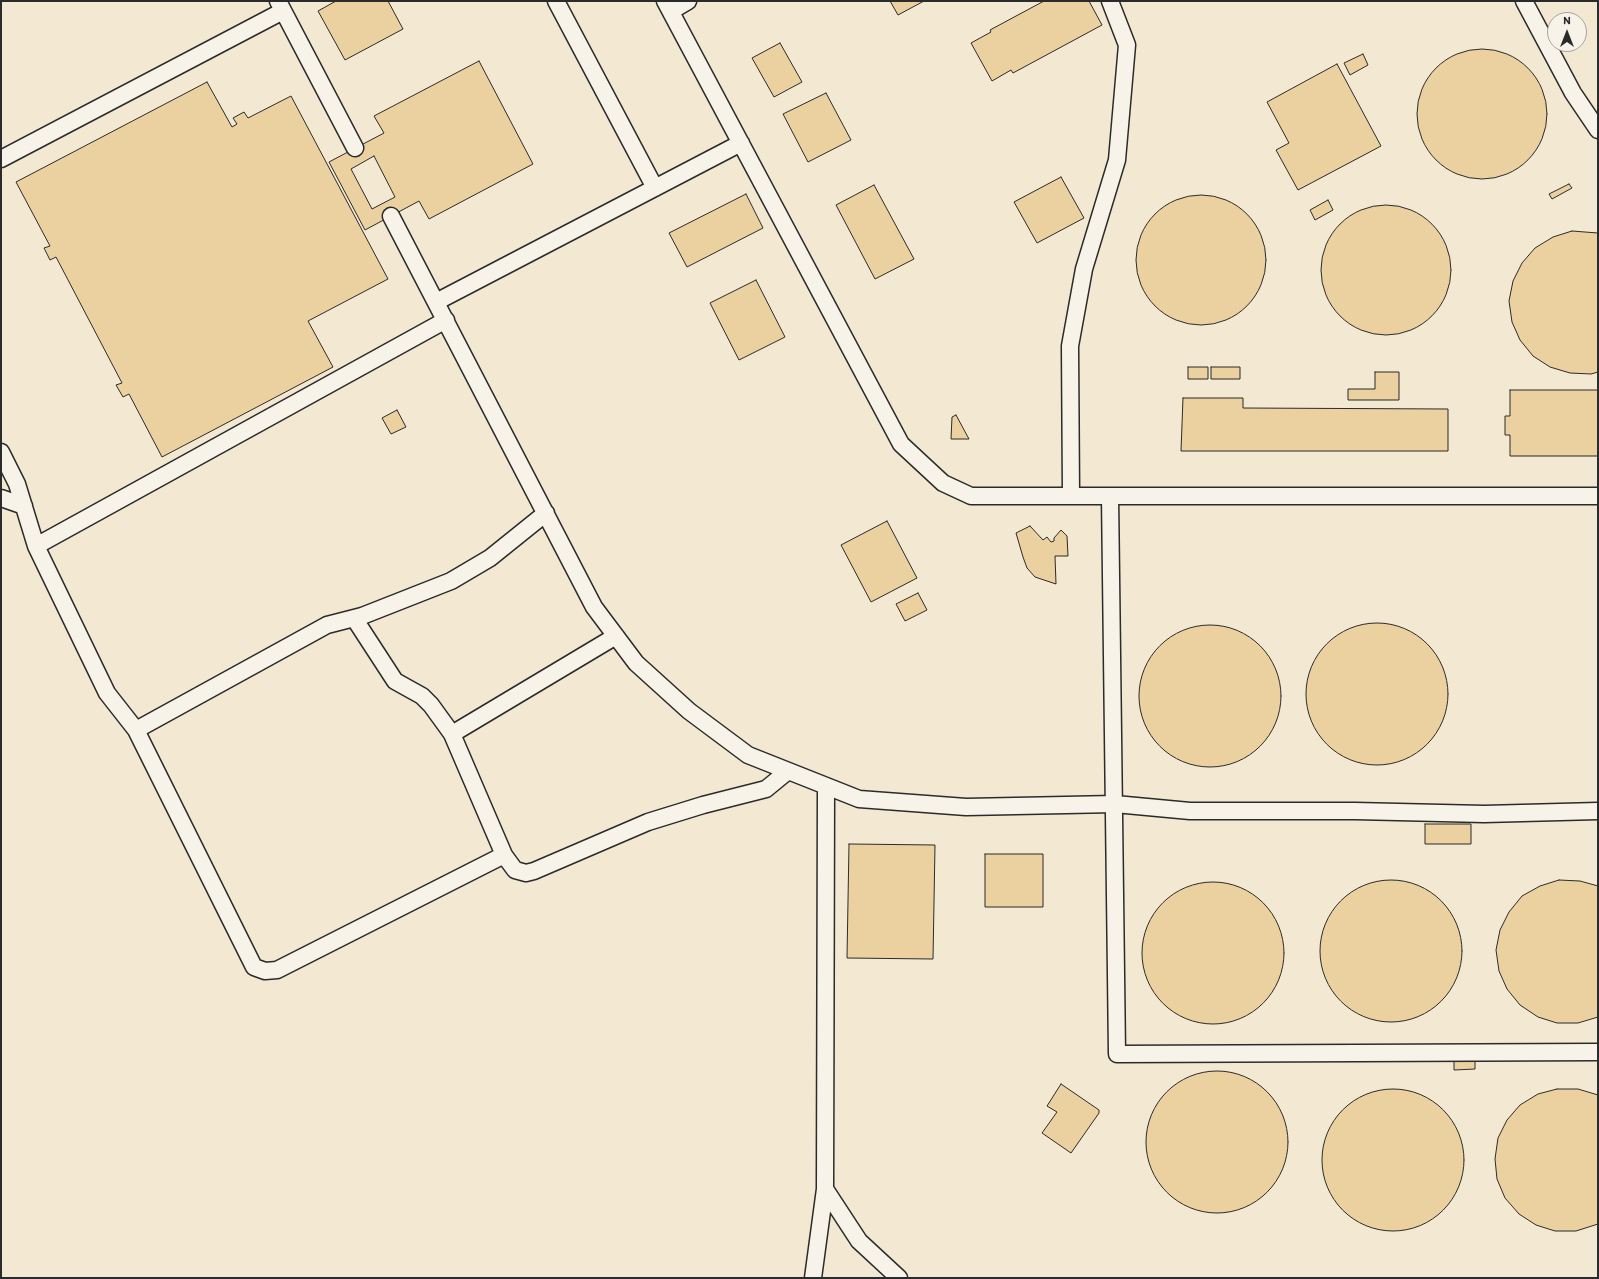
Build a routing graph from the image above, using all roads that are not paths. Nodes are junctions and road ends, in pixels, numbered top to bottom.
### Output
1 (556, 1) edge
2 (688, 1) edge
3 (1110, 1) edge
4 (1524, 1) edge
5 (281, 6) edge
6 (668, 6) edge
7 (1598, 130) edge
8 (741, 143) junction
9 (355, 148) dead end
10 (1, 158) edge
11 (655, 188) junction
12 (391, 216) dead end
13 (436, 302) junction
14 (446, 320) junction
15 (1, 452) edge
16 (1071, 496) junction
17 (1110, 496) junction
18 (1598, 496) edge
19 (1, 498) edge
20 (24, 506) junction
21 (546, 513) junction
22 (36, 546) junction
23 (354, 618) junction
24 (616, 636) junction
25 (136, 730) junction
26 (452, 734) junction
27 (788, 771) junction
28 (826, 786) junction
29 (1115, 804) junction
30 (1598, 811) edge
31 (504, 855) junction
32 (1598, 1052) edge
33 (826, 1190) junction
34 (813, 1278) edge
35 (899, 1278) edge

1 - 11 lane
2 - 6 lane
3 - 16 lane
4 - 7 lane
5 - 9 lane
5 - 10 lane
6 - 8 lane
8 - 11 lane
8 - 16 lane
11 - 13 lane
12 - 13 lane
13 - 14 lane
14 - 21 lane
14 - 22 lane
15 - 20 lane
16 - 17 lane
17 - 18 lane
17 - 29 lane
19 - 20 lane
20 - 22 lane
21 - 23 lane
21 - 24 lane
22 - 25 lane
23 - 25 lane
23 - 26 lane
24 - 26 lane
24 - 27 lane
25 - 31 lane
26 - 31 lane
27 - 28 lane
27 - 31 lane
28 - 29 lane
28 - 33 lane
29 - 30 lane
29 - 32 lane
33 - 34 lane
33 - 35 lane

